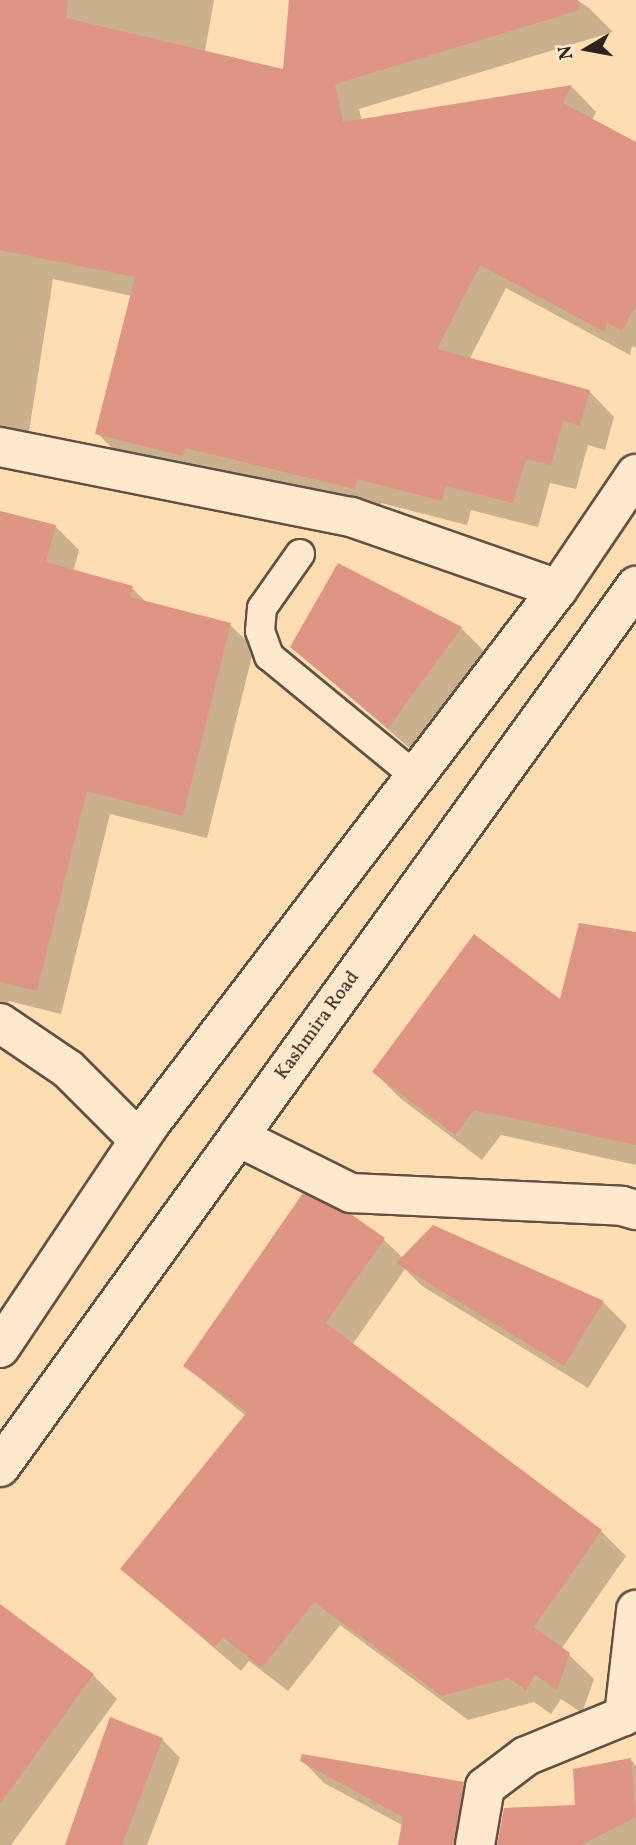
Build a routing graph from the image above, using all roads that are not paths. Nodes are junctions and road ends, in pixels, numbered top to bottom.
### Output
1 (0, 447) edge
2 (636, 474) edge
3 (300, 554) dead end
4 (636, 586) edge
5 (558, 589) junction
6 (415, 776) junction
7 (0, 1023) edge
8 (237, 1137) junction
9 (139, 1139) junction
10 (636, 1210) edge
11 (0, 1348) edge
12 (0, 1467) edge
13 (636, 1610) edge
14 (475, 1845) edge

1 - 5 main road
2 - 5 main road
3 - 6 lane
4 - 8 main road, Kashmira Road
5 - 6 main road
6 - 9 main road
7 - 9 main road
8 - 10 main road
8 - 12 main road, Kashmira Road
9 - 11 main road
13 - 14 main road

